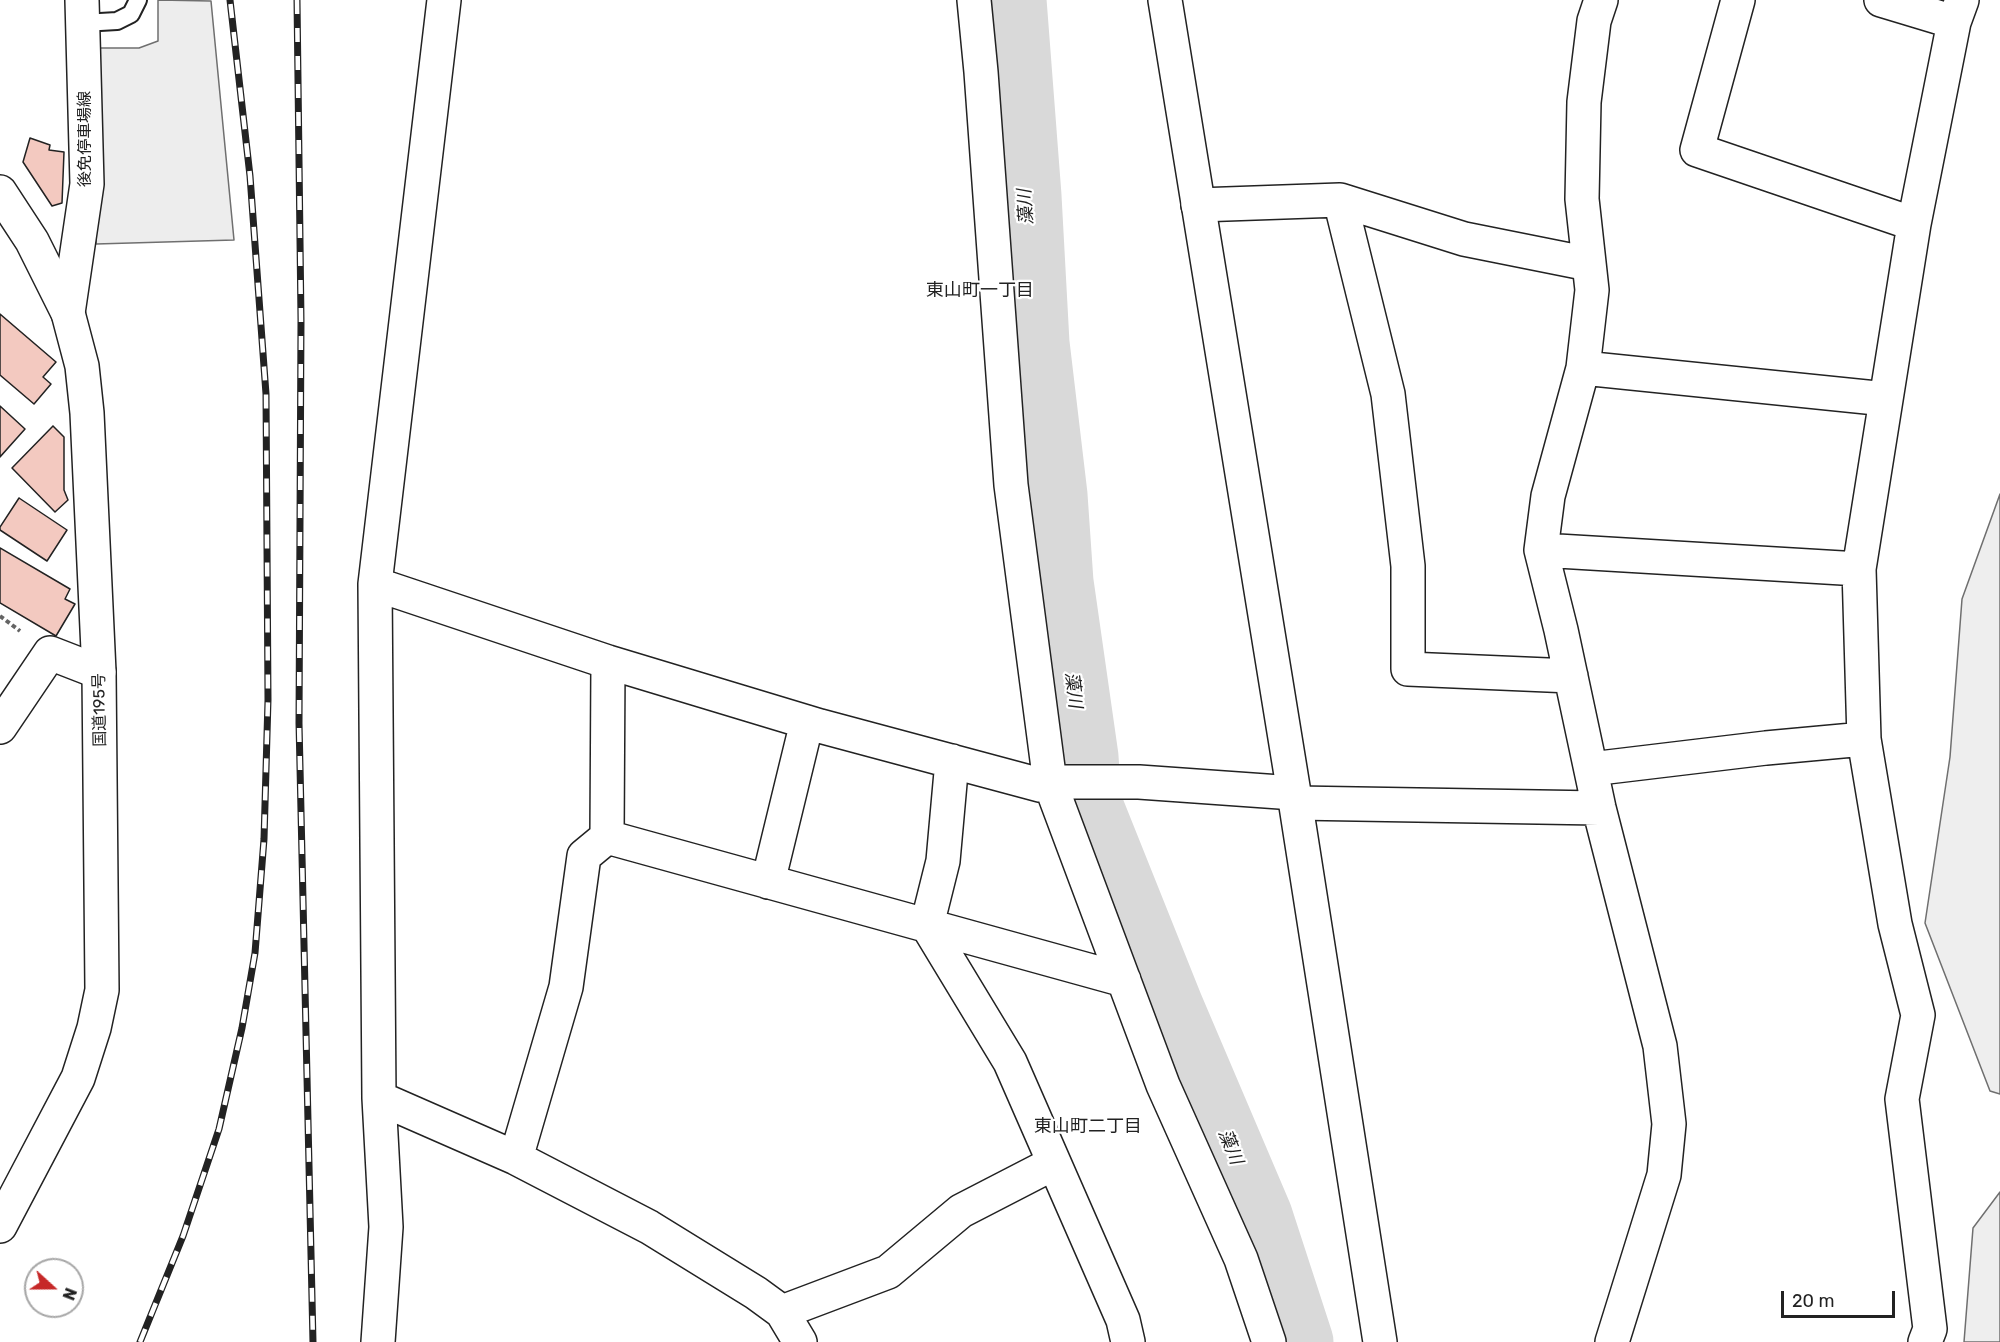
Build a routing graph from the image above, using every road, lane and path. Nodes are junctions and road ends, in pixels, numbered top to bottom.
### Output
1 (138, 0) edge
2 (444, 0) edge
3 (974, 0) edge
4 (1165, 0) edge
5 (1601, 0) edge
6 (1738, 0) edge
7 (1881, 0) edge
8 (1958, 11) edge
9 (83, 12) edge
10 (0, 192) edge
11 (1340, 200) junction
12 (1198, 205) junction
13 (1914, 224) junction
14 (1589, 264) junction
15 (68, 313) junction
16 (1584, 368) junction
17 (1886, 399) junction
18 (1540, 550) junction
19 (1859, 569) junction
20 (375, 584) junction
21 (608, 662) junction
22 (99, 672) junction
23 (1571, 676) junction
24 (807, 722) junction
25 (0, 727) edge
26 (1864, 739) junction
27 (952, 761) junction
28 (1591, 769) junction
29 (1057, 783) junction
30 (1295, 798) junction
31 (1599, 807) junction
32 (607, 837) junction
33 (768, 882) junction
34 (927, 925) junction
35 (1124, 980) junction
36 (379, 1098) junction
37 (516, 1158) junction
38 (1054, 1163) junction
39 (0, 1227) edge
40 (782, 1312) junction
41 (378, 1342) edge
42 (800, 1342) edge
43 (1128, 1342) edge
44 (1269, 1342) edge
45 (1380, 1342) edge
46 (1612, 1342) edge
47 (1924, 1342) edge

1 - 9 lane
2 - 20 main road
3 - 29 main road
4 - 12 main road
5 - 14 main road
6 - 13 main road
7 - 8 main road
8 - 13 main road
9 - 15 main road, 後免停車場線
10 - 15 main road, 国道195号
11 - 12 main road
11 - 14 main road
11 - 23 main road
12 - 30 main road
13 - 17 main road
14 - 16 main road
15 - 22 main road, 国道195号
16 - 17 main road
16 - 18 main road
17 - 19 main road
18 - 19 main road
18 - 23 main road
19 - 26 main road
20 - 21 main road
20 - 36 main road
21 - 24 main road
21 - 32 main road
22 - 25 main road
22 - 39 main road, 国道195号
23 - 28 main road
24 - 27 main road
24 - 33 main road
26 - 28 main road
26 - 47 main road
27 - 29 main road
27 - 34 main road
28 - 31 main road
29 - 30 main road
29 - 35 main road
30 - 31 main road
30 - 45 main road
31 - 46 main road
32 - 33 main road
32 - 37 main road
33 - 34 main road
34 - 35 main road
34 - 38 main road
35 - 44 main road
36 - 37 main road
36 - 41 main road
37 - 40 main road
38 - 40 main road
38 - 43 main road
40 - 42 main road

